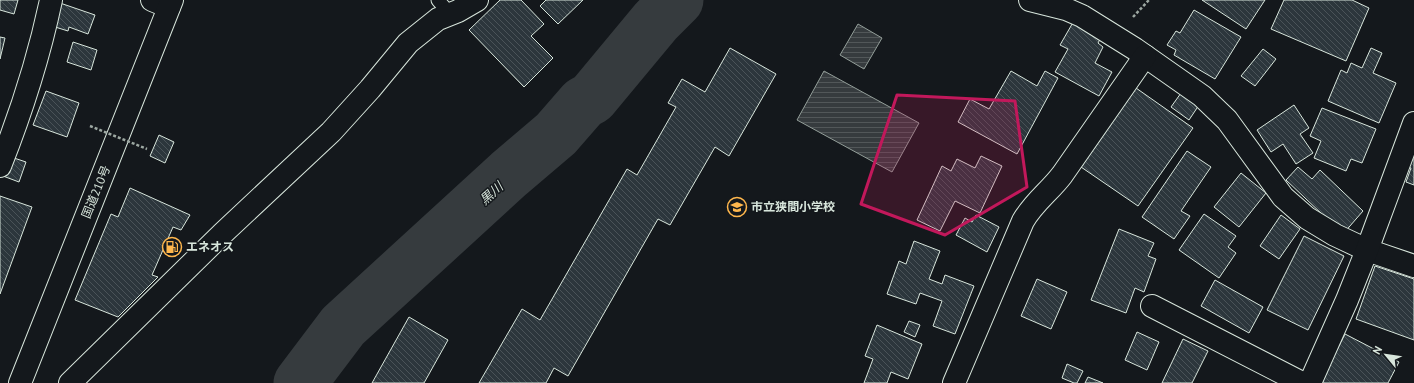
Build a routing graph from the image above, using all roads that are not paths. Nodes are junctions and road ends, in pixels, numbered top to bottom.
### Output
1 (51, 0) edge
2 (477, 0) edge
3 (1030, 0) edge
4 (164, 2) edge
5 (444, 7) edge
6 (1145, 56) junction
7 (1414, 123) edge
8 (0, 166) edge
9 (1367, 250) junction
10 (1414, 266) edge
11 (1152, 306) dead end
12 (20, 383) edge
13 (70, 383) edge
14 (954, 383) edge
15 (1302, 383) edge
16 (1310, 383) edge

1 - 8 main road
2 - 5 main road
3 - 6 main road
4 - 12 main road, 国道210号
5 - 13 main road
6 - 9 main road
6 - 14 main road
7 - 9 main road
9 - 10 main road
9 - 16 main road
11 - 15 main road

